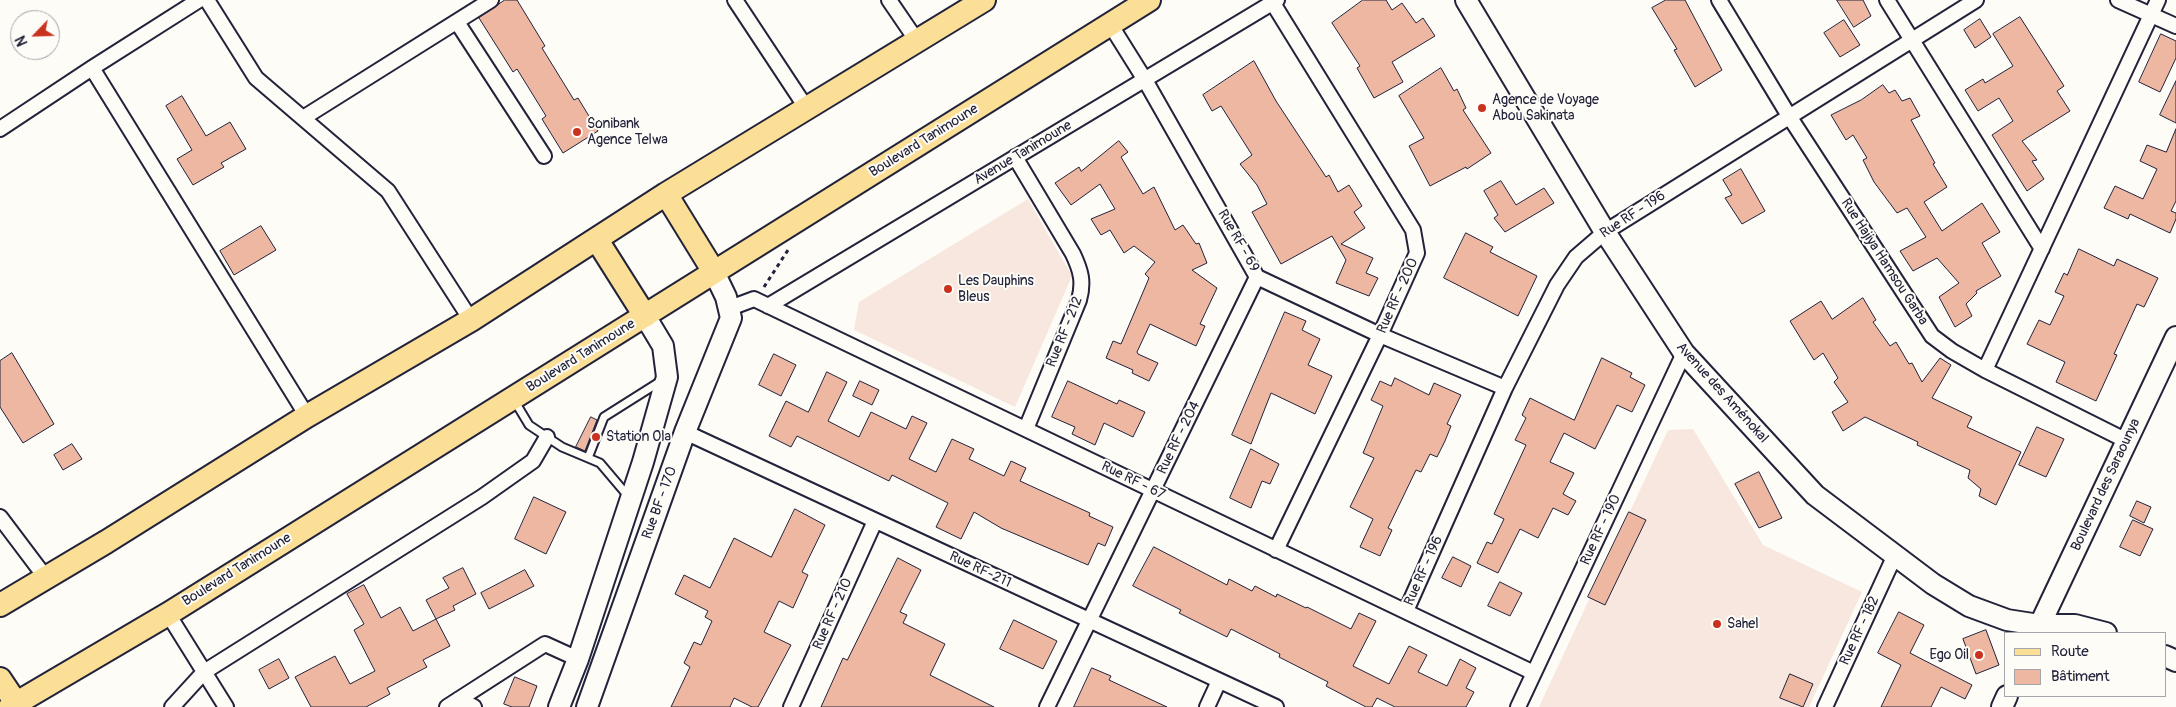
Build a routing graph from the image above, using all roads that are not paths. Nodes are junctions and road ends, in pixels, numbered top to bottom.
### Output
1 (199, 0) edge
2 (208, 0) edge
3 (491, 0) edge
4 (735, 0) edge
5 (889, 0) edge
6 (984, 0) edge
7 (1149, 0) edge
8 (1466, 0) edge
9 (1719, 0) edge
10 (1887, 0) edge
11 (1976, 0) edge
12 (2118, 0) edge
13 (2158, 0) edge
14 (1274, 1) edge
15 (2151, 14) junction
16 (457, 22) junction
17 (1110, 24) junction
18 (2176, 26) edge
19 (1911, 40) junction
20 (917, 41) junction
21 (92, 68) junction
22 (1145, 80) junction
23 (807, 109) junction
24 (1789, 116) junction
25 (304, 118) junction
26 (0, 129) edge
27 (544, 156) dead end
28 (1016, 157) junction
29 (666, 194) junction
30 (1605, 232) junction
31 (597, 240) junction
32 (2042, 249) junction
33 (714, 272) junction
34 (1257, 277) junction
35 (768, 306) junction
36 (730, 308) junction
37 (645, 316) junction
38 (470, 320) junction
39 (1380, 335) junction
40 (2176, 337) edge
41 (1684, 353) junction
42 (1985, 370) junction
43 (667, 377) junction
44 (1505, 388) junction
45 (512, 398) junction
46 (307, 416) junction
47 (1026, 429) junction
48 (685, 432) junction
49 (547, 437) junction
50 (2127, 441) junction
51 (588, 458) junction
52 (1153, 490) junction
53 (630, 498) junction
54 (0, 516) edge
55 (875, 521) junction
56 (1276, 550) junction
57 (1895, 555) junction
58 (46, 578) junction
59 (0, 605) edge
60 (1406, 611) junction
61 (168, 614) junction
62 (1090, 621) junction
63 (2038, 629) edge
64 (2102, 632) edge
65 (578, 659) junction
66 (204, 672) junction
67 (1534, 673) junction
68 (0, 678) edge
69 (1219, 681) junction
70 (459, 699) junction
71 (14, 705) edge
72 (172, 707) edge
73 (226, 707) edge
74 (447, 707) edge
75 (474, 707) edge
76 (559, 707) edge
77 (587, 707) edge
78 (791, 707) edge
79 (1048, 707) edge
80 (1207, 707) edge
81 (1276, 707) edge
82 (1518, 707) edge
83 (1825, 707) edge

1 - 21 street
2 - 25 street
3 - 16 street
4 - 23 street
5 - 20 street
6 - 20 main road
7 - 17 main road, Boulevard Tanimoune
8 - 30 main road, Avenue des Aménokal
9 - 24 street, Rue Hajiya Hamsou Garba
10 - 19 street
11 - 19 street, Rue RF - 196
12 - 15 street
13 - 15 street
14 - 22 street, Avenue Tanimoune
14 - 39 street, Rue RF - 200
15 - 18 street
15 - 32 street
16 - 25 street
16 - 27 street
17 - 22 street, Rue RF - 69
17 - 33 main road, Boulevard Tanimoune
19 - 24 street, Rue RF - 196
19 - 32 street
20 - 23 main road
21 - 26 street
21 - 46 street
22 - 28 street, Avenue Tanimoune
22 - 34 street, Rue RF - 69
23 - 29 main road
24 - 30 street, Rue RF - 196
24 - 42 street, Rue Hajiya Hamsou Garba
25 - 38 street
28 - 35 street, Avenue Tanimoune
28 - 47 street, Rue RF - 212
29 - 31 main road
29 - 33 main road
30 - 41 main road, Avenue des Aménokal
30 - 44 street, Rue RF - 196
31 - 37 main road
31 - 38 main road
32 - 42 street
33 - 36 main road
33 - 37 main road, Boulevard Tanimoune
34 - 39 street, Rue RF - 69
34 - 52 street, Rue RF - 204
35 - 36 street, Rue RF - 67
35 - 47 street, Rue RF - 67
36 - 48 main road, Rue BF - 170
37 - 43 main road, Rue BF - 170
37 - 45 main road, Boulevard Tanimoune
38 - 46 main road
39 - 44 street, Rue RF - 69
39 - 56 street, Rue RF - 200
40 - 50 main road, Boulevard des Saraounya
41 - 57 main road, Avenue des Aménokal
41 - 67 street, Rue RF - 190
42 - 50 street, Rue Hajiya Hamsou Garba
43 - 51 lane
43 - 53 main road, Rue BF - 170
44 - 60 street, Rue RF - 196
45 - 49 lane
45 - 61 main road, Boulevard Tanimoune
46 - 58 main road
47 - 52 street, Rue RF - 67
48 - 55 street, Rue RF-211
48 - 77 main road, Rue BF - 170
49 - 51 lane
49 - 66 street
50 - 63 main road, Boulevard des Saraounya
51 - 53 lane
52 - 56 street, Rue RF - 67
52 - 62 street, Rue RF - 204
53 - 65 main road, Rue BF - 170
54 - 58 street
55 - 62 street, Rue RF-211
55 - 78 street, Rue RF - 210
56 - 60 street, Rue RF - 67
57 - 63 main road, Avenue des Aménokal
57 - 83 street, Rue RF - 182
58 - 59 main road
60 - 67 street, Rue RF - 67
61 - 66 street
61 - 71 main road, Boulevard Tanimoune
62 - 69 street, Rue RF-211
62 - 79 street, Rue RF - 204
63 - 64 main road, Avenue des Aménokal
65 - 70 street
65 - 76 main road, Rue BF - 170
66 - 72 street
66 - 73 street
67 - 82 street, Rue RF - 190
68 - 71 main road
69 - 80 street
69 - 81 street, Rue RF-211
70 - 74 street
70 - 75 street

